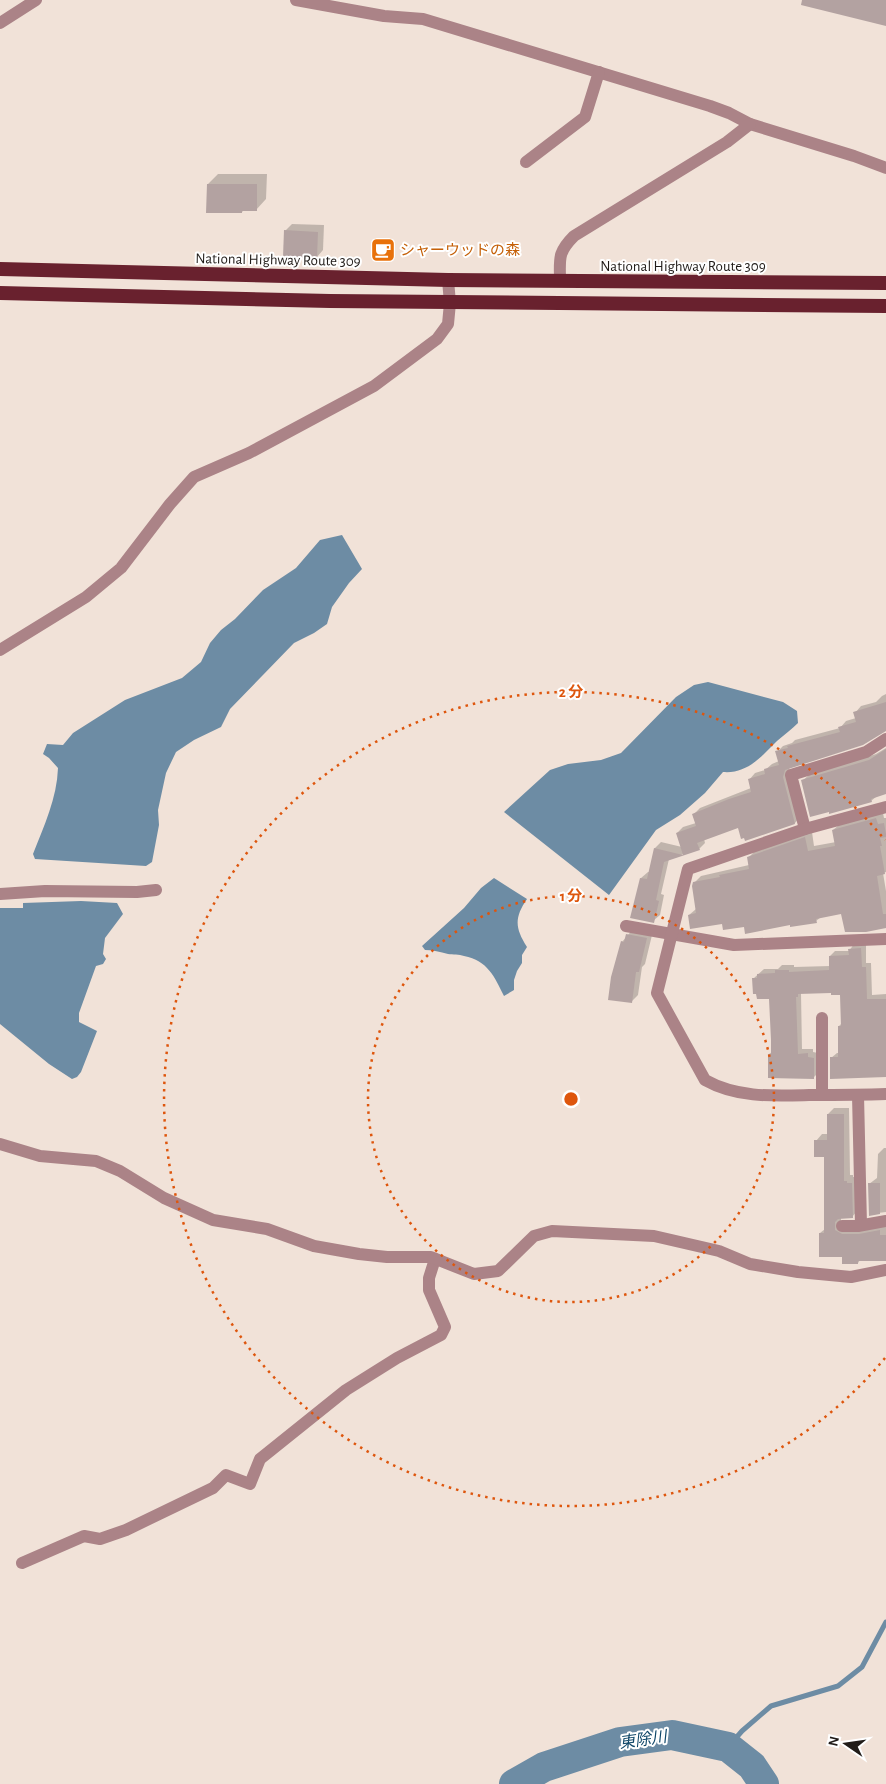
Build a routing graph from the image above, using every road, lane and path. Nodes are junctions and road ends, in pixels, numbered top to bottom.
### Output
1 (36, 0) edge
2 (296, 0) edge
3 (0, 23) edge
4 (599, 72) junction
5 (750, 124) junction
6 (526, 162) dead end
7 (886, 168) edge
8 (0, 269) edge
9 (448, 280) junction
10 (560, 281) junction
11 (886, 283) edge
12 (0, 293) edge
13 (450, 303) junction
14 (886, 306) edge
15 (0, 650) edge
16 (886, 740) edge
17 (886, 808) edge
18 (804, 829) junction
19 (156, 890) dead end
20 (0, 894) edge
21 (626, 926) dead end
22 (672, 935) junction
23 (886, 939) edge
24 (822, 1018) dead end
25 (886, 1094) edge
26 (822, 1095) junction
27 (858, 1095) junction
28 (0, 1144) edge
29 (886, 1221) edge
30 (861, 1225) junction
31 (842, 1226) dead end
32 (435, 1259) junction
33 (886, 1270) edge
34 (22, 1563) dead end

1 - 3 street
2 - 4 street
4 - 5 street
4 - 6 street
5 - 7 street
5 - 10 street
8 - 9 highway, National Highway Route 309
9 - 10 highway, National Highway Route 309
9 - 13 street
10 - 11 highway, National Highway Route 309
12 - 13 highway
13 - 14 highway
13 - 15 street
16 - 18 street
17 - 18 street
18 - 22 street
19 - 20 street
21 - 22 street
22 - 23 street
22 - 26 street
24 - 26 street
25 - 27 street
26 - 27 street
27 - 30 street
28 - 32 street
29 - 30 street
30 - 31 street
32 - 33 street
32 - 34 street

